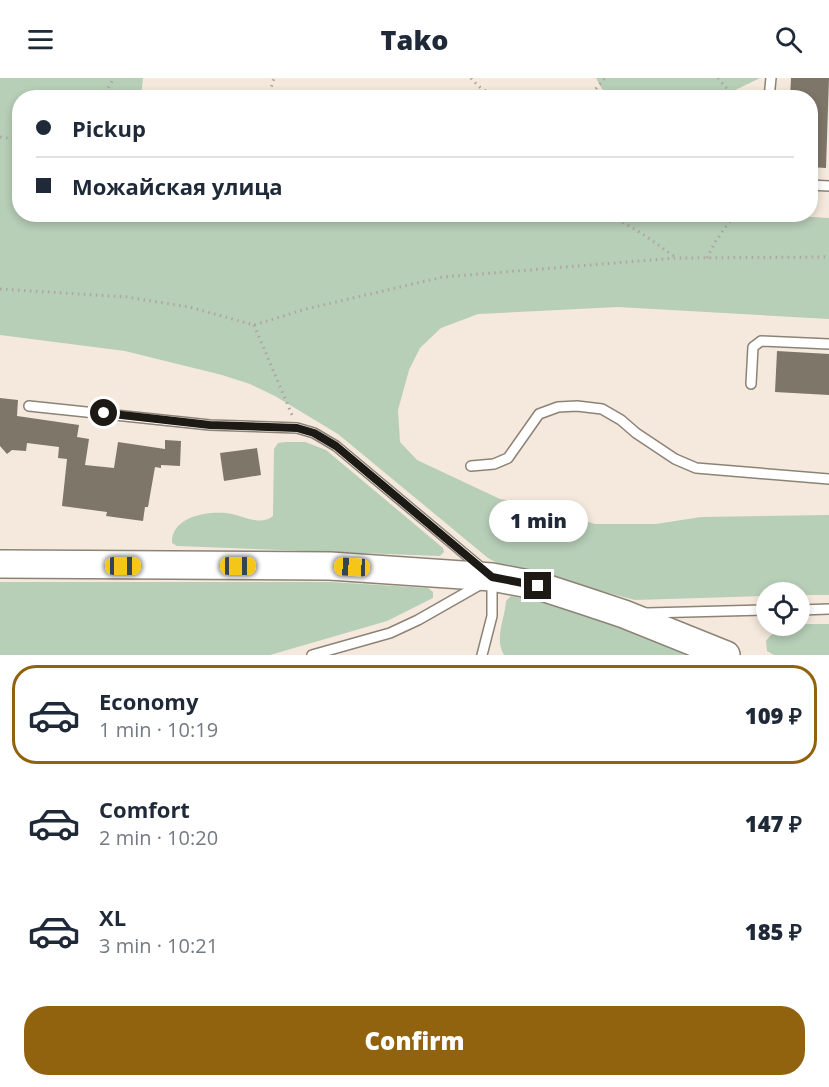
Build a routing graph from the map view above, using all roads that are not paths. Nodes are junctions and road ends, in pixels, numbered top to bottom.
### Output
1 (829, 344) edge
2 (751, 384) dead end
3 (29, 406) dead end
4 (471, 466) dead end
5 (829, 479) edge
6 (0, 564) edge
7 (492, 577) junction
8 (829, 609) edge
9 (756, 610) edge
10 (810, 610) edge
11 (624, 614) junction
12 (338, 651) edge
13 (312, 655) edge
14 (482, 655) edge
15 (726, 655) edge

1 - 2 lane
3 - 7 lane
4 - 5 lane
6 - 7 main road
7 - 11 main road
7 - 12 lane
7 - 14 lane
8 - 10 lane
9 - 11 lane
11 - 15 main road
12 - 13 lane

